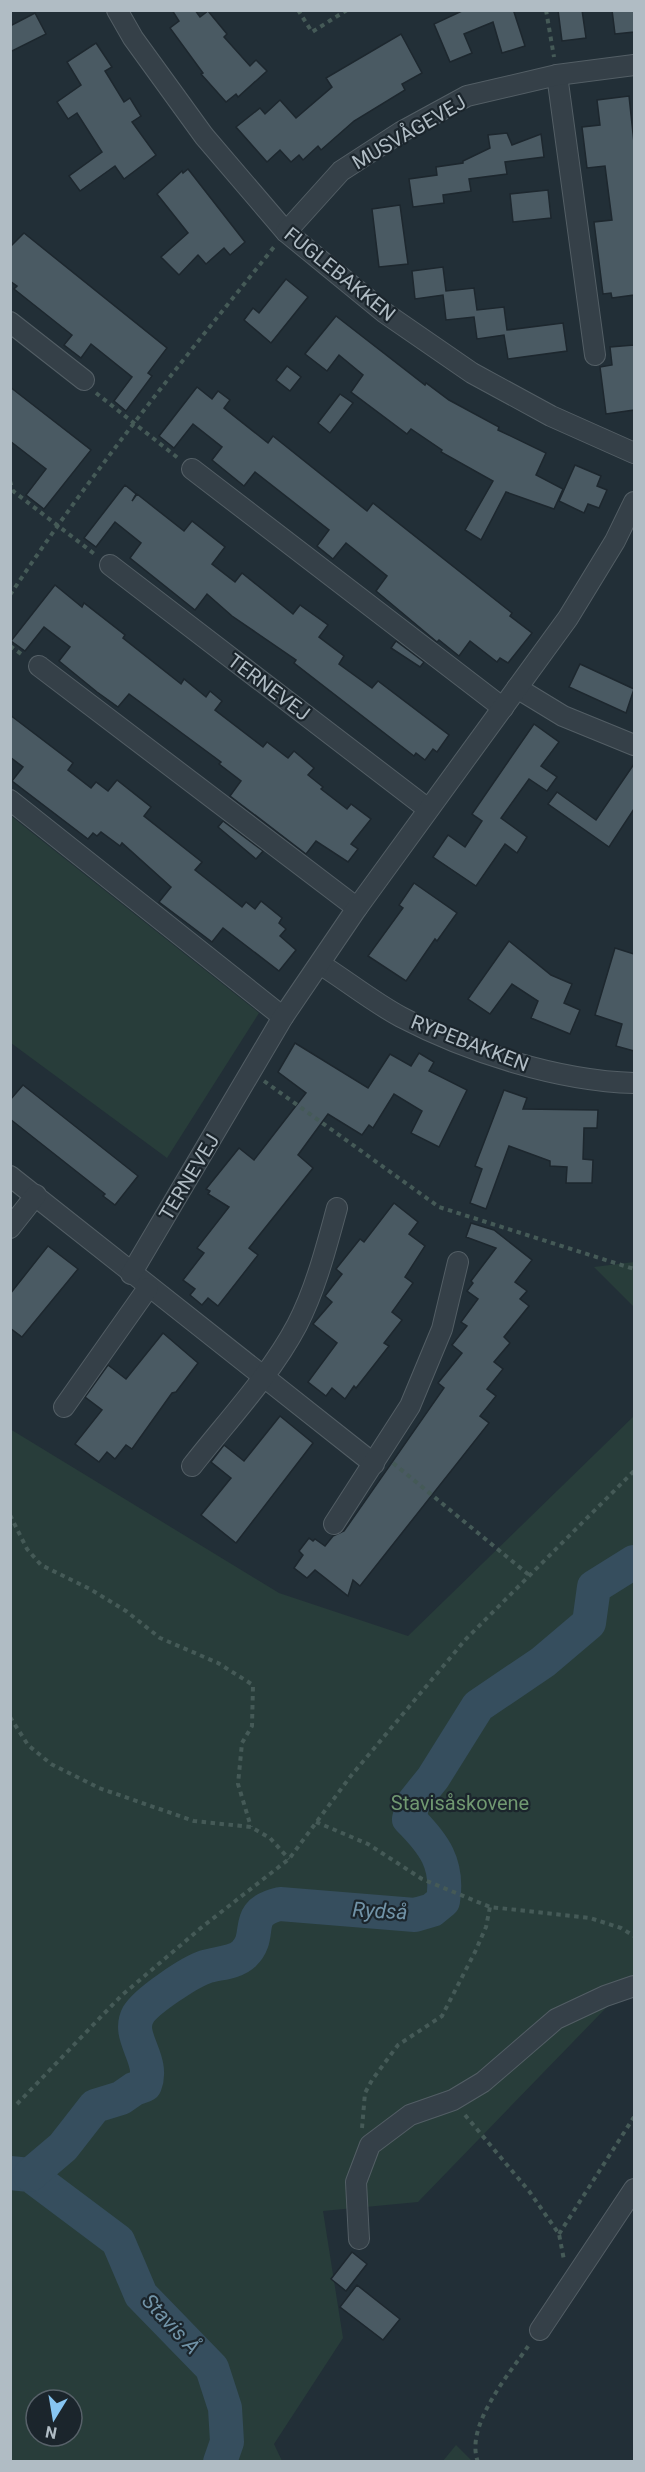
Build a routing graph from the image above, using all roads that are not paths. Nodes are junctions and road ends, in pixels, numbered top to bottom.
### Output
1 (117, 10) edge
2 (634, 65) edge
3 (557, 75) junction
4 (286, 232) junction
5 (10, 322) edge
6 (595, 355) dead end
7 (84, 380) road end
8 (634, 453) edge
9 (192, 469) road end
10 (634, 502) edge
11 (110, 565) road end
12 (39, 666) dead end
13 (517, 688) junction
14 (503, 708) junction
15 (634, 745) edge
16 (10, 801) edge
17 (428, 809) junction
18 (357, 908) junction
19 (320, 964) junction
20 (283, 1017) junction
21 (634, 1083) edge
22 (10, 1176) edge
23 (36, 1195) junction
24 (338, 1208) dead end
25 (10, 1228) edge
26 (458, 1262) dead end
27 (131, 1274) junction
28 (148, 1288) junction
29 (261, 1377) junction
30 (64, 1407) dead end
31 (374, 1464) junction
32 (192, 1466) dead end
33 (334, 1524) dead end
34 (634, 1986) edge
35 (634, 2189) edge
36 (359, 2239) dead end
37 (540, 2330) road end

1 - 4 street, FUGLEBAKKEN
2 - 3 street, MUSVÅGEVEJ
3 - 4 street, MUSVÅGEVEJ
3 - 6 street
4 - 8 street, FUGLEBAKKEN
5 - 7 street
9 - 14 street
10 - 13 street, TERNEVEJ
11 - 17 street, TERNEVEJ
12 - 18 street
13 - 14 street, TERNEVEJ
13 - 15 street
14 - 17 street, TERNEVEJ
16 - 20 street
17 - 18 street, TERNEVEJ
18 - 19 street, TERNEVEJ
19 - 20 street, TERNEVEJ
19 - 21 street, RYPEBAKKEN
20 - 27 street, TERNEVEJ
22 - 23 street
23 - 25 street
23 - 27 street
24 - 29 street
26 - 31 street
27 - 28 street
28 - 29 street
28 - 30 street
29 - 31 street
29 - 32 street
31 - 33 street
34 - 36 street
35 - 37 street

